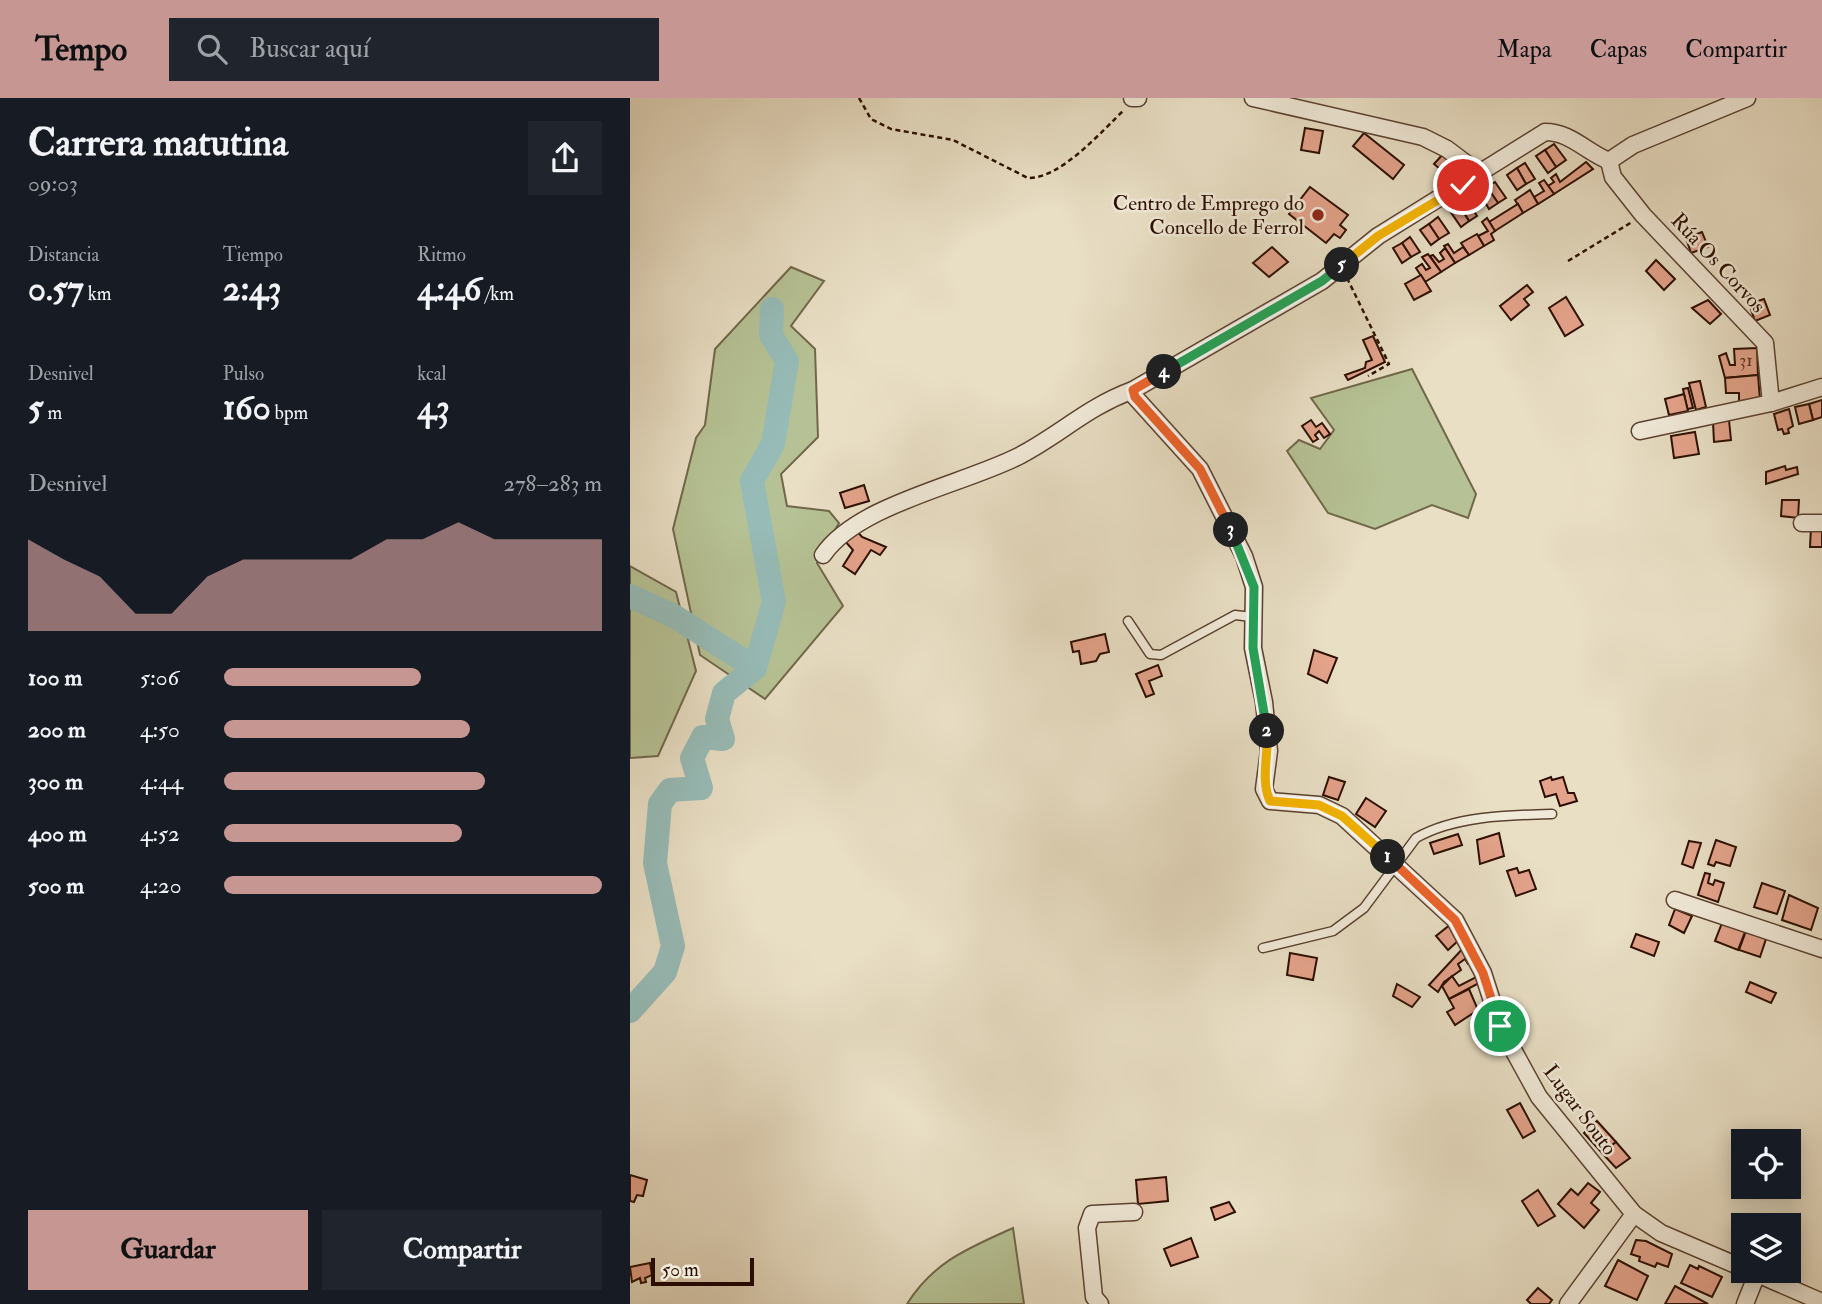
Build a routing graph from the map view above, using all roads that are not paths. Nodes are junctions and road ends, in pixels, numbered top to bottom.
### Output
1 (1132, 98) edge
2 (1138, 98) edge
3 (1253, 98) edge
4 (1747, 98) edge
5 (1609, 161) junction
6 (1480, 174) junction
7 (1822, 387) edge
8 (1133, 390) junction
9 (1771, 403) junction
10 (1640, 431) dead end
11 (1802, 523) dead end
12 (1822, 523) edge
13 (823, 555) dead end
14 (1252, 617) junction
15 (1128, 621) dead end
16 (1552, 814) dead end
17 (1396, 865) junction
18 (1675, 900) dead end
19 (1263, 948) dead end
20 (1822, 949) edge
21 (1133, 1212) dead end
22 (1634, 1214) junction
23 (1731, 1263) edge
24 (1748, 1283) edge
25 (1777, 1283) edge
26 (1822, 1302) edge
27 (1100, 1304) edge
28 (1568, 1304) edge
29 (1745, 1304) edge

1 - 2 street
3 - 6 street
4 - 5 street
5 - 6 street
5 - 9 street, Rúa Os Corvos
6 - 8 street
7 - 9 street
8 - 13 street
8 - 14 street, Lugar Souto
9 - 10 street
11 - 12 street
14 - 15 lane
14 - 17 street, Lugar Souto
16 - 17 lane
17 - 19 lane
17 - 22 street, Lugar Souto
18 - 20 street
21 - 27 street
22 - 23 street, Lugar Souto
22 - 28 street
24 - 29 street
25 - 26 street, Lugar Souto

